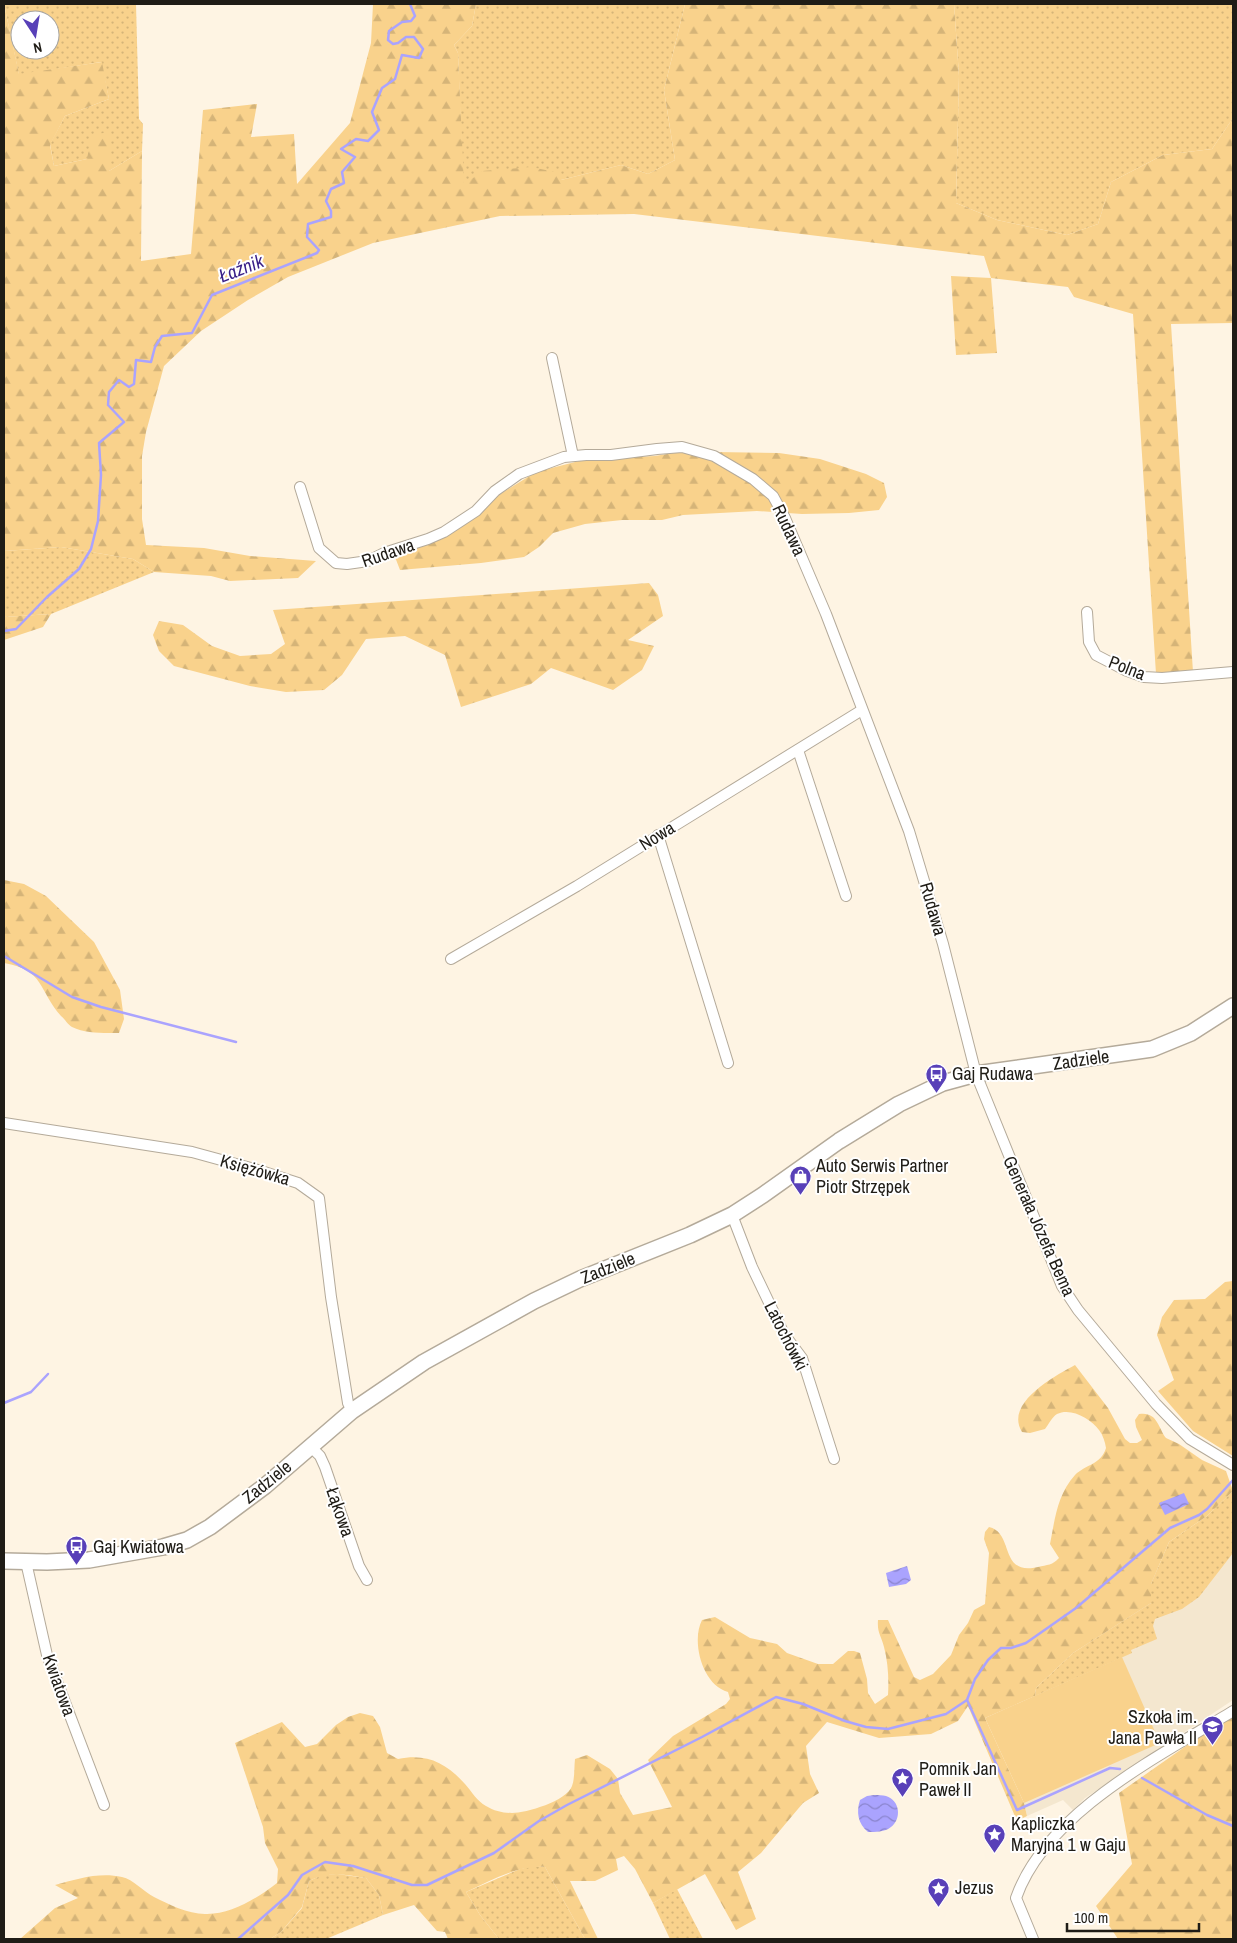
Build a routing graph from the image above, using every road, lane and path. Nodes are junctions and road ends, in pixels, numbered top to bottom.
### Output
1 (552, 358) dead end
2 (573, 456) junction
3 (300, 487) dead end
4 (1087, 612) dead end
5 (1233, 672) edge
6 (862, 710) junction
7 (798, 750) junction
8 (658, 835) junction
9 (846, 896) dead end
10 (451, 959) dead end
11 (1233, 1006) edge
12 (728, 1064) dead end
13 (976, 1074) junction
14 (4, 1123) edge
15 (732, 1215) junction
16 (352, 1411) junction
17 (310, 1446) junction
18 (834, 1459) dead end
19 (1233, 1466) edge
20 (4, 1561) edge
21 (26, 1562) junction
22 (367, 1580) dead end
23 (1233, 1711) edge
24 (104, 1804) dead end
25 (1033, 1939) edge

1 - 2 street
2 - 3 street, Rudawa
2 - 6 street, Rudawa
4 - 5 street, Polna
6 - 7 street, Nowa
6 - 13 street, Rudawa
7 - 8 street, Nowa
7 - 9 street
8 - 10 street, Nowa
8 - 12 street
11 - 13 street, Zadziele
13 - 15 street, Zadziele
13 - 19 street, Generała Józefa Bema
14 - 16 street, Księżówka
15 - 16 street, Zadziele
15 - 18 street, Latochówki
16 - 17 street, Zadziele
17 - 21 street, Zadziele
17 - 22 street, Łąkowa
20 - 21 street, Zadziele
21 - 24 street, Kwiatowa
23 - 25 street

